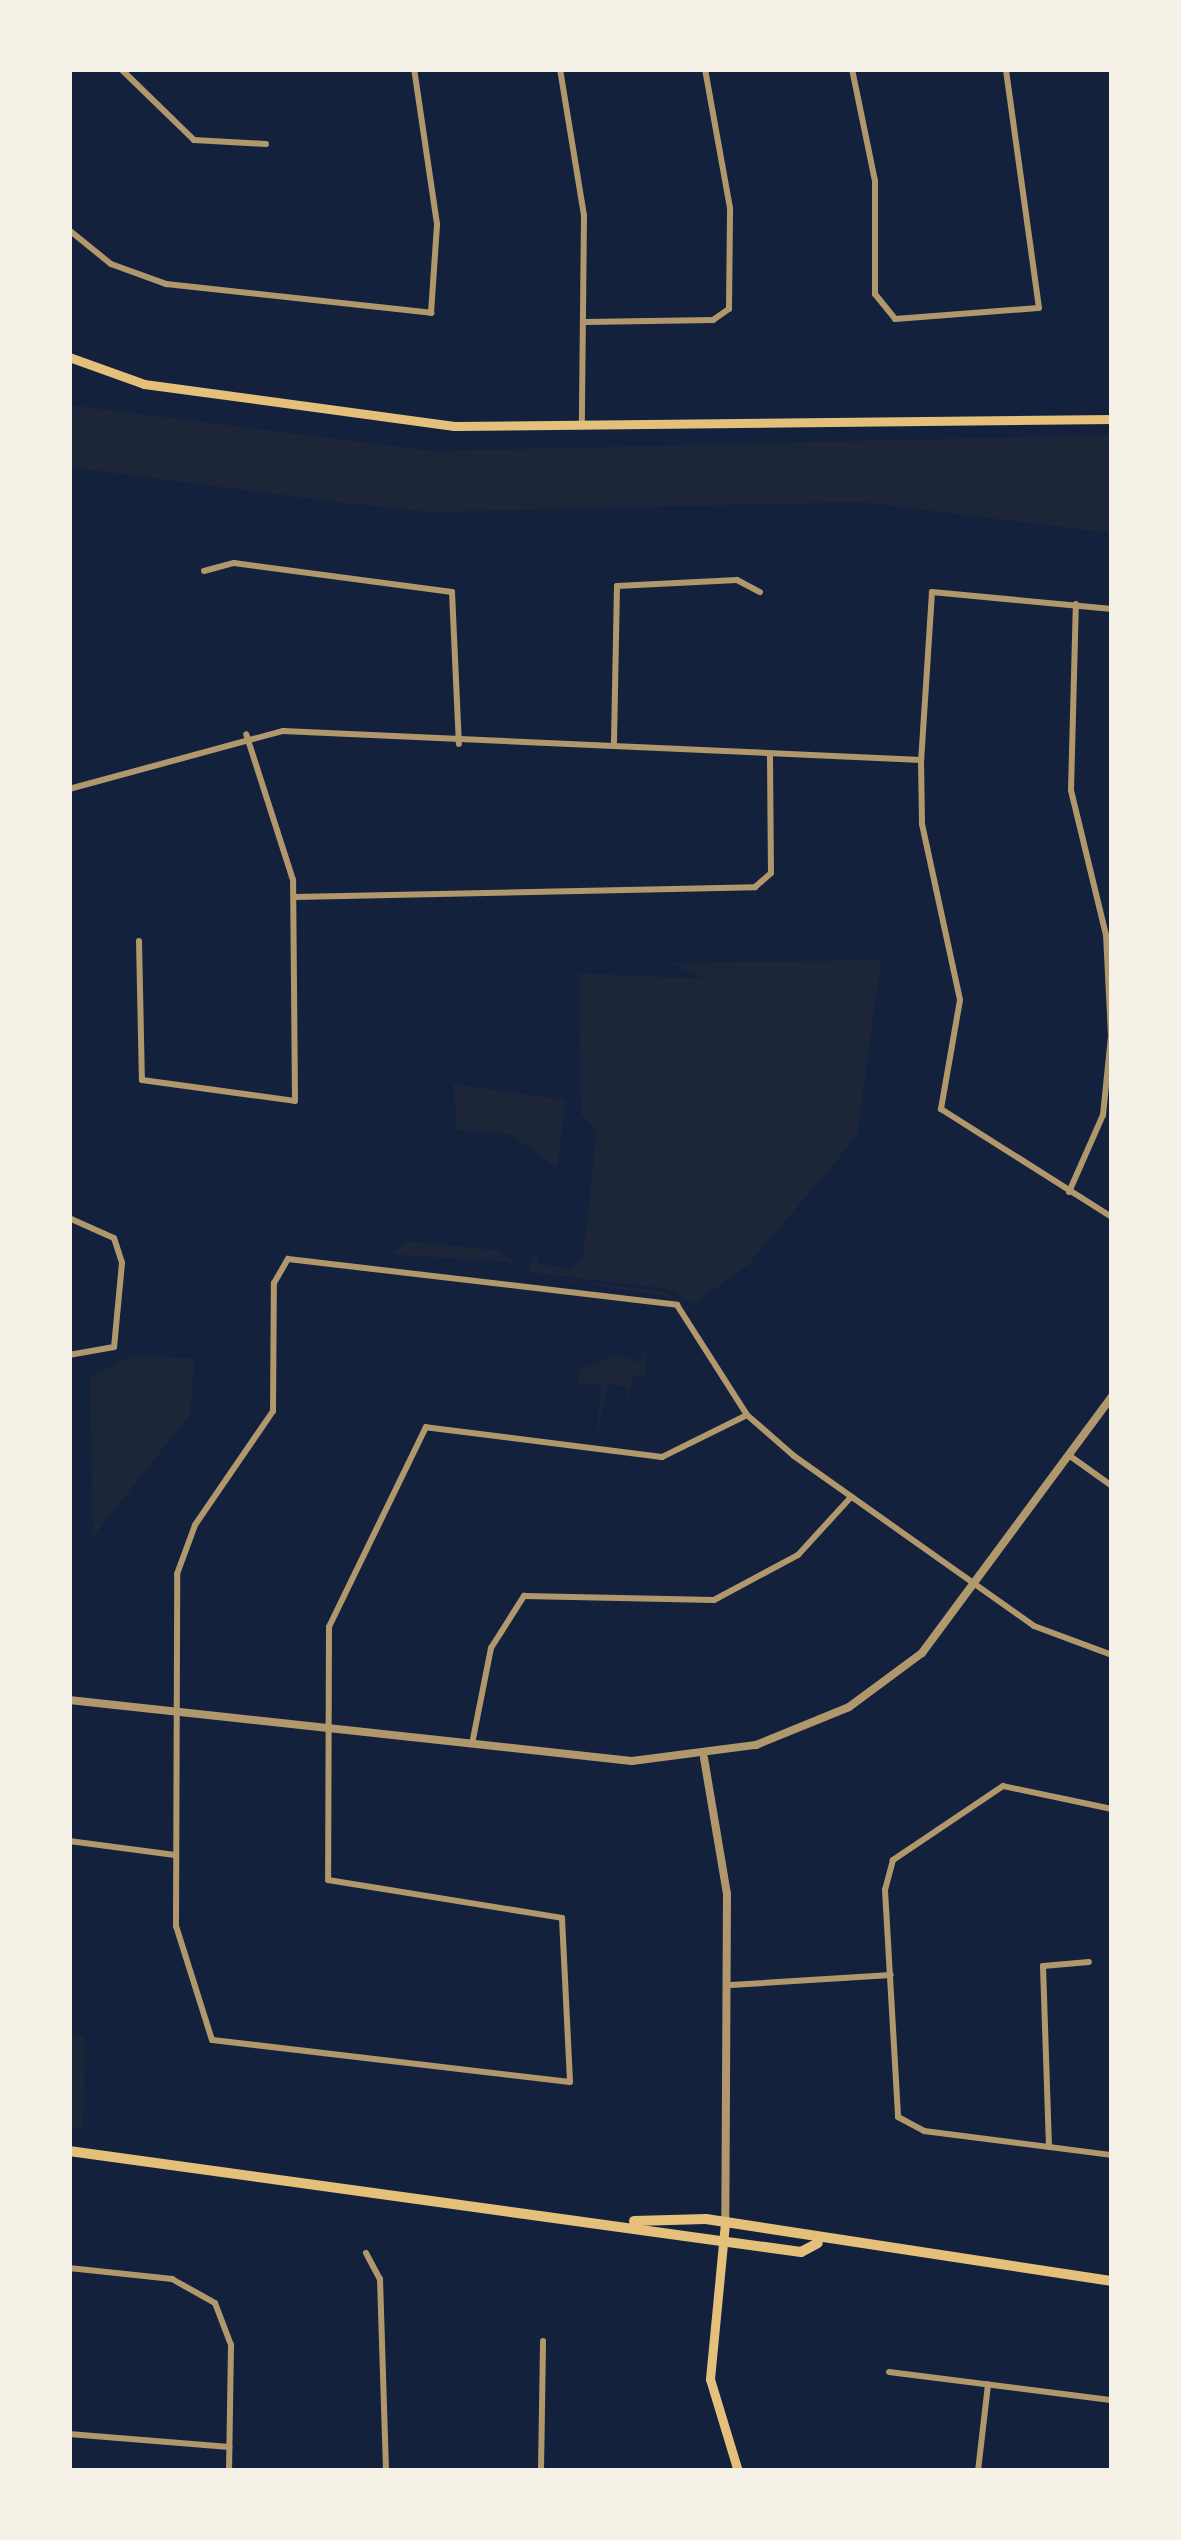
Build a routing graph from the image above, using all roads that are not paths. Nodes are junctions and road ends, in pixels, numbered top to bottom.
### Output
1 (121, 69) edge
2 (414, 69) edge
3 (560, 69) edge
4 (705, 69) edge
5 (852, 69) edge
6 (1006, 69) edge
7 (266, 143) dead end
8 (69, 230) edge
9 (585, 322) junction
10 (69, 357) edge
11 (1112, 419) edge
12 (582, 426) junction
13 (204, 571) dead end
14 (760, 592) dead end
15 (1076, 604) junction
16 (1112, 609) edge
17 (246, 734) junction
18 (614, 742) junction
19 (459, 744) junction
20 (770, 756) junction
21 (921, 760) junction
22 (69, 789) edge
23 (295, 897) junction
24 (139, 941) dead end
25 (1069, 1192) junction
26 (1112, 1217) edge
27 (69, 1219) edge
28 (69, 1355) edge
29 (1112, 1396) edge
30 (746, 1415) junction
31 (1070, 1456) junction
32 (1112, 1486) edge
33 (851, 1497) junction
34 (976, 1588) junction
35 (1112, 1655) edge
36 (69, 1700) edge
37 (173, 1704) junction
38 (326, 1722) junction
39 (472, 1739) junction
40 (704, 1758) junction
41 (1112, 1809) edge
42 (69, 1841) edge
43 (175, 1855) junction
44 (1090, 1962) dead end
45 (892, 1975) junction
46 (730, 1985) junction
47 (1049, 2147) junction
48 (69, 2151) edge
49 (1112, 2155) edge
50 (634, 2221) junction
51 (725, 2222) junction
52 (722, 2242) junction
53 (818, 2242) junction
54 (366, 2253) dead end
55 (69, 2268) edge
56 (1112, 2281) edge
57 (543, 2341) dead end
58 (889, 2372) dead end
59 (988, 2385) junction
60 (1112, 2400) edge
61 (69, 2434) edge
62 (230, 2447) junction
63 (230, 2471) edge
64 (386, 2471) edge
65 (542, 2471) edge
66 (738, 2471) edge
67 (978, 2471) edge

1 - 7 street
2 - 8 street
3 - 9 street
4 - 9 street
5 - 6 street
9 - 12 street
10 - 12 main road
11 - 12 main road
13 - 19 street
14 - 18 street
15 - 16 street
15 - 21 street
15 - 25 street
17 - 19 street
17 - 22 street
17 - 23 street
18 - 19 street
18 - 20 street
20 - 21 street
20 - 23 street
21 - 25 street
23 - 24 street
25 - 26 street
27 - 28 street
29 - 31 street
30 - 33 street
30 - 37 street
30 - 38 street
31 - 32 street
31 - 34 street
33 - 34 street
33 - 39 street
34 - 35 street
34 - 40 street
36 - 37 street
37 - 38 street
37 - 43 street
38 - 39 street
38 - 43 street
39 - 40 street
40 - 46 street
41 - 45 street
42 - 43 street
44 - 47 street
45 - 46 street
45 - 47 street
46 - 51 street
47 - 49 street
48 - 50 main road
50 - 51 main road
50 - 52 main road
51 - 52 main road
51 - 53 main road
52 - 53 main road
52 - 66 main road
53 - 56 main road
54 - 64 street
55 - 62 street
57 - 65 street
58 - 59 street
59 - 60 street
59 - 67 street
61 - 62 street
62 - 63 street

